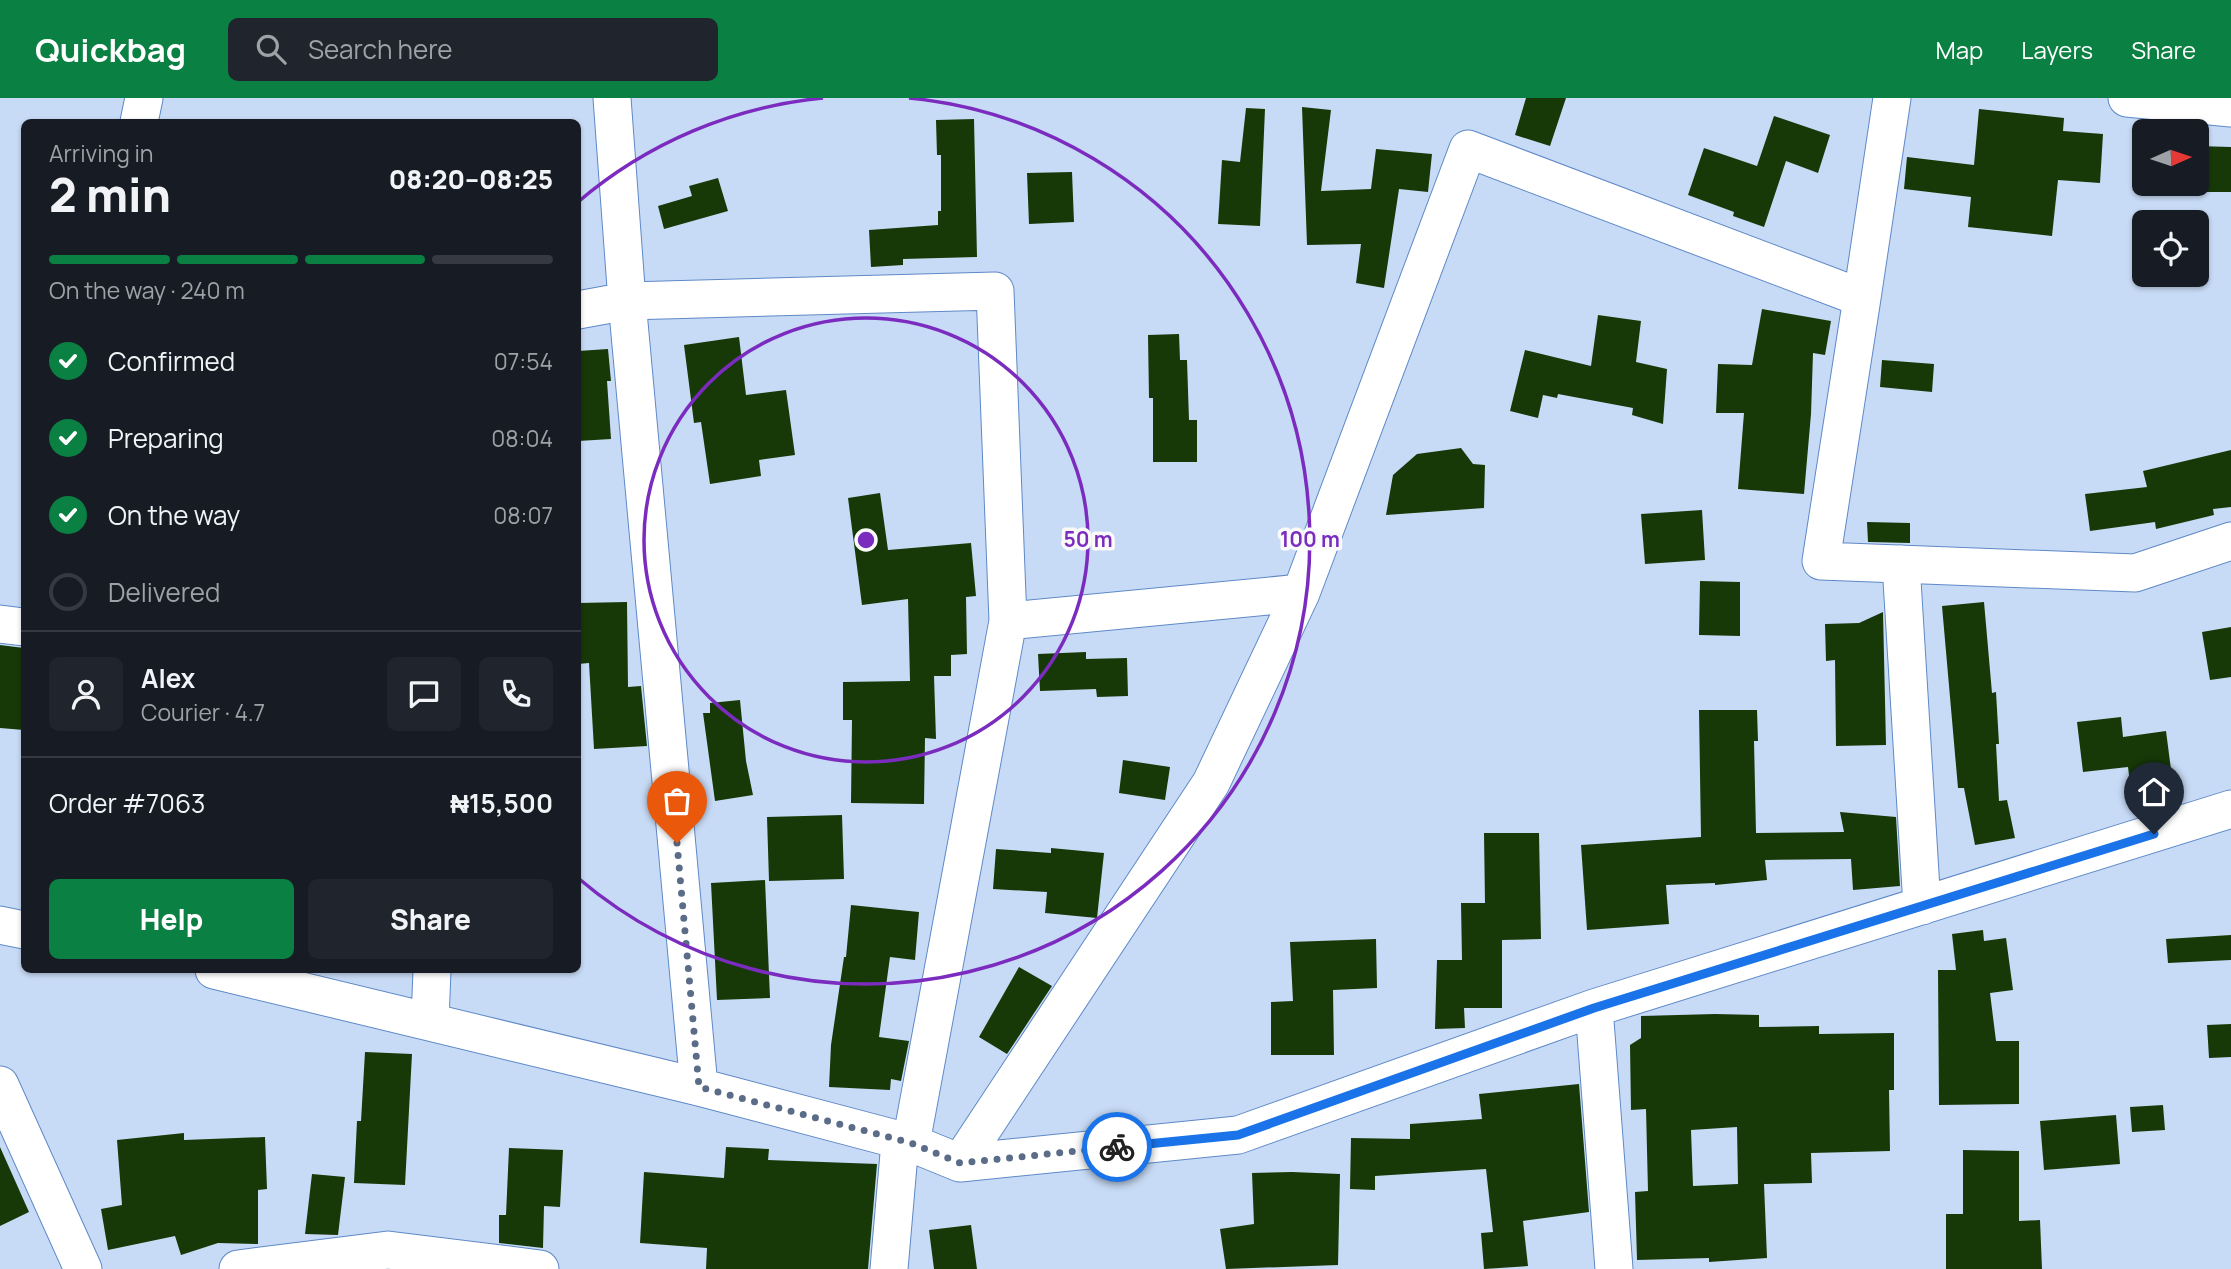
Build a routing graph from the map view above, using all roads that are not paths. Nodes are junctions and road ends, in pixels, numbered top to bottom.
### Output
1 (144, 98) edge
2 (612, 98) edge
3 (1892, 98) edge
4 (2127, 98) edge
5 (2231, 108) edge
6 (140, 119) edge
7 (1862, 298) junction
8 (627, 301) junction
9 (581, 309) edge
10 (2231, 541) edge
11 (1901, 564) junction
12 (1301, 593) junction
13 (1008, 621) junction
14 (0, 624) edge
15 (21, 627) edge
16 (2231, 809) edge
17 (1923, 906) junction
18 (0, 925) edge
19 (21, 929) edge
20 (226, 973) edge
21 (432, 973) edge
22 (1594, 1008) junction
23 (430, 1022) junction
24 (0, 1085) edge
25 (699, 1087) junction
26 (906, 1142) junction
27 (960, 1163) junction
28 (83, 1269) edge
29 (238, 1269) edge
30 (540, 1269) edge
31 (890, 1269) edge
32 (1614, 1269) edge

1 - 6 street
2 - 8 street
3 - 7 street
4 - 5 street
7 - 11 street
7 - 12 street
8 - 9 street
8 - 13 street
8 - 25 street
10 - 11 street
11 - 17 street
12 - 13 street
12 - 27 street
13 - 26 street
14 - 15 street
16 - 17 street
17 - 22 street
18 - 19 street
20 - 23 street
21 - 23 street
22 - 27 street
22 - 32 street
23 - 25 street
24 - 28 street
25 - 26 street
26 - 27 street
26 - 31 street
29 - 30 street

